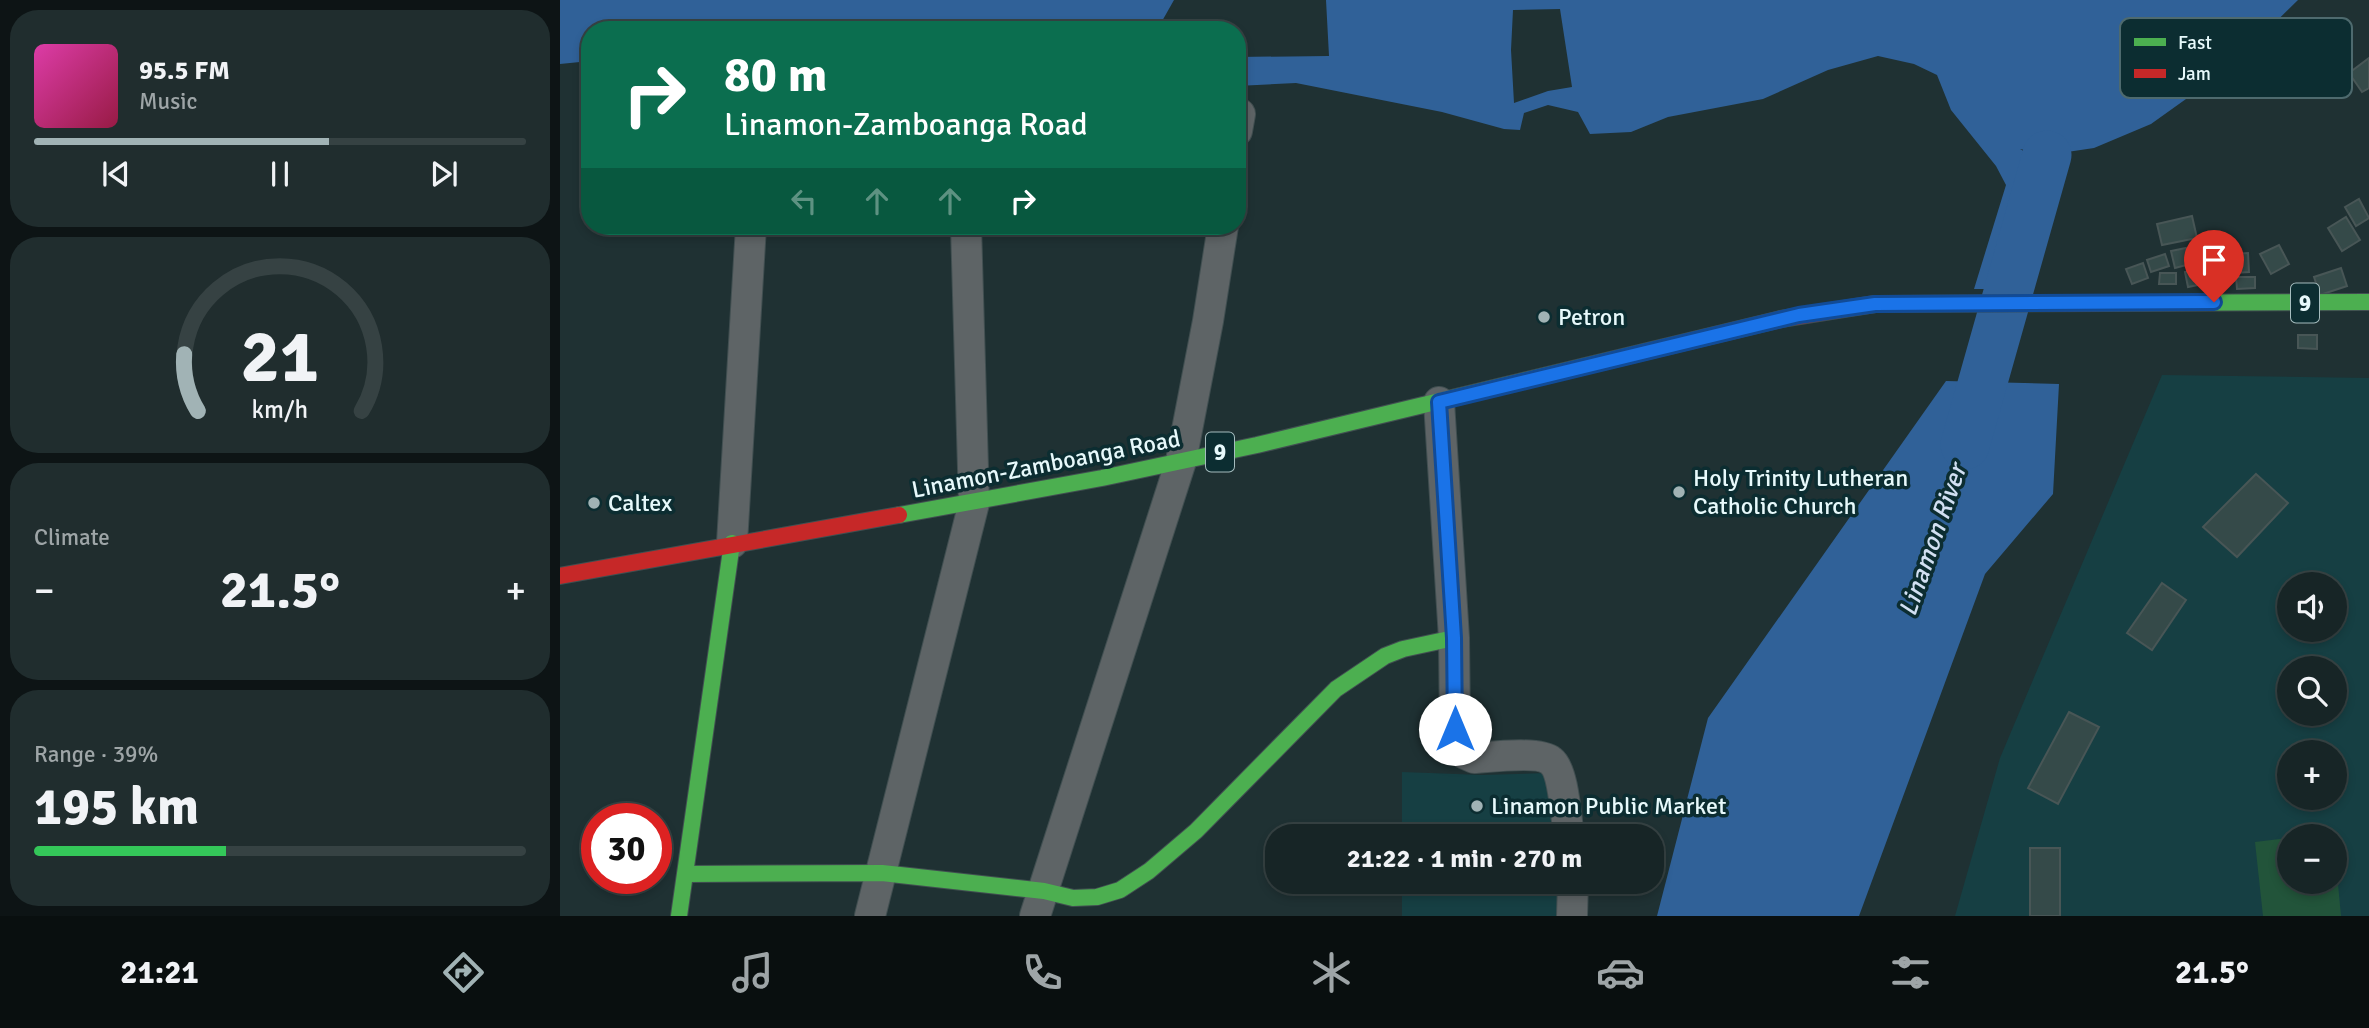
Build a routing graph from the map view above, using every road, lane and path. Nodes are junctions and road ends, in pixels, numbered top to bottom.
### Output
1 (750, 235) edge
2 (966, 235) edge
3 (1222, 235) edge
4 (2369, 302) edge
5 (1439, 402) junction
6 (1181, 461) junction
7 (974, 503) junction
8 (732, 543) junction
9 (560, 576) edge
10 (1454, 638) junction
11 (1567, 824) edge
12 (882, 873) junction
13 (686, 874) junction
14 (1573, 894) edge
15 (1040, 904) edge
16 (680, 916) edge
17 (870, 916) edge
18 (1572, 916) edge

1 - 8 street
2 - 7 street
3 - 6 street
4 - 5 main road, Linamon-Zamboanga Road / 9
5 - 6 main road, Linamon-Zamboanga Road / 9
5 - 10 street
6 - 7 main road, Linamon-Zamboanga Road / 9
6 - 15 street
7 - 8 main road, Linamon-Zamboanga Road / 9
7 - 12 street
8 - 9 main road, Linamon-Zamboanga Road / 9
8 - 13 main road
10 - 11 street
10 - 15 main road
12 - 13 main road
12 - 15 main road
12 - 17 street
13 - 16 main road
14 - 18 street

